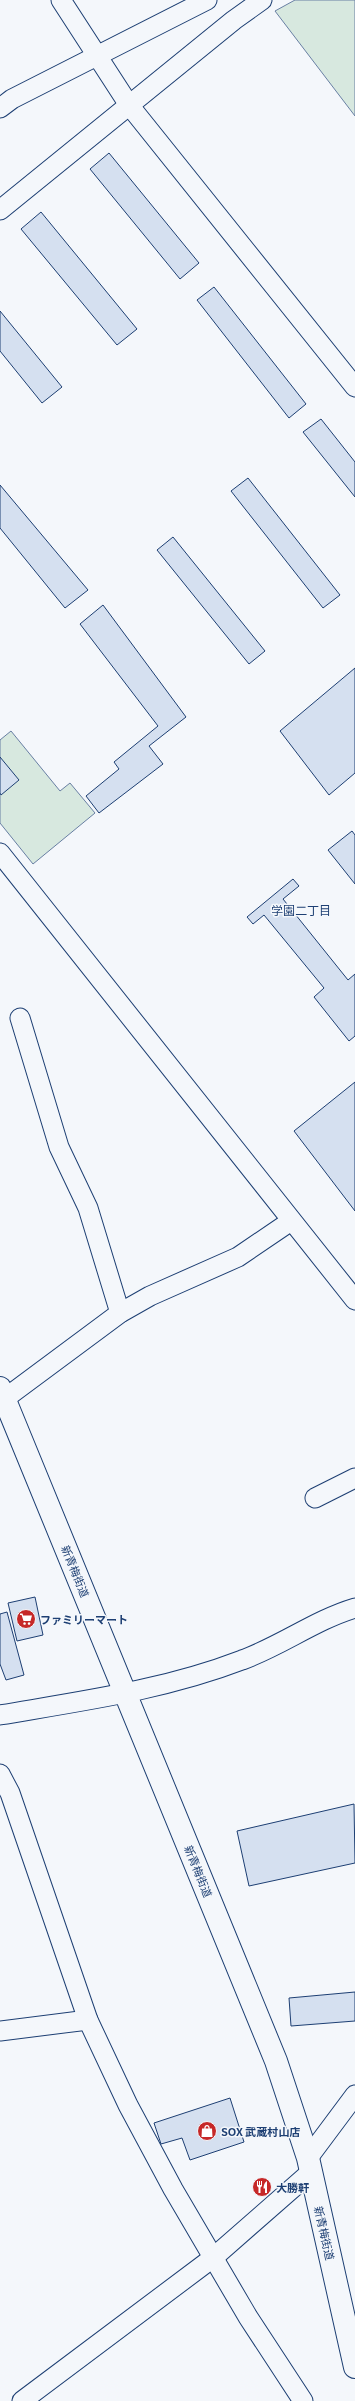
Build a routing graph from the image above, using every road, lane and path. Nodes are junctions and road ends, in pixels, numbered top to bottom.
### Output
1 (61, 0) edge
2 (207, 0) edge
3 (262, 0) edge
4 (96, 55) junction
5 (129, 105) junction
6 (0, 108) edge
7 (0, 210) edge
8 (355, 387) edge
9 (0, 853) edge
10 (20, 1018) dead end
11 (291, 1221) junction
12 (355, 1300) edge
13 (120, 1313) junction
14 (1, 1396) edge
15 (355, 1478) edge
16 (315, 1498) dead end
17 (355, 1608) edge
18 (126, 1693) junction
19 (0, 1715) edge
20 (0, 1774) edge
21 (88, 2020) junction
22 (0, 2031) edge
23 (355, 2095) edge
24 (310, 2165) junction
25 (214, 2257) junction
26 (355, 2366) edge
27 (22, 2401) edge
28 (303, 2401) edge

1 - 4 street
2 - 4 street
3 - 5 street
4 - 5 street
4 - 6 street
5 - 7 street
5 - 8 street
9 - 11 street
10 - 13 street
11 - 12 street
11 - 13 street
13 - 14 street
14 - 18 main road, 新青梅街道
15 - 16 street
17 - 18 street
18 - 19 street
18 - 24 main road, 新青梅街道
20 - 21 street
21 - 22 street
21 - 25 street
23 - 24 street
24 - 25 street
24 - 26 main road, 新青梅街道
25 - 27 street
25 - 28 street

